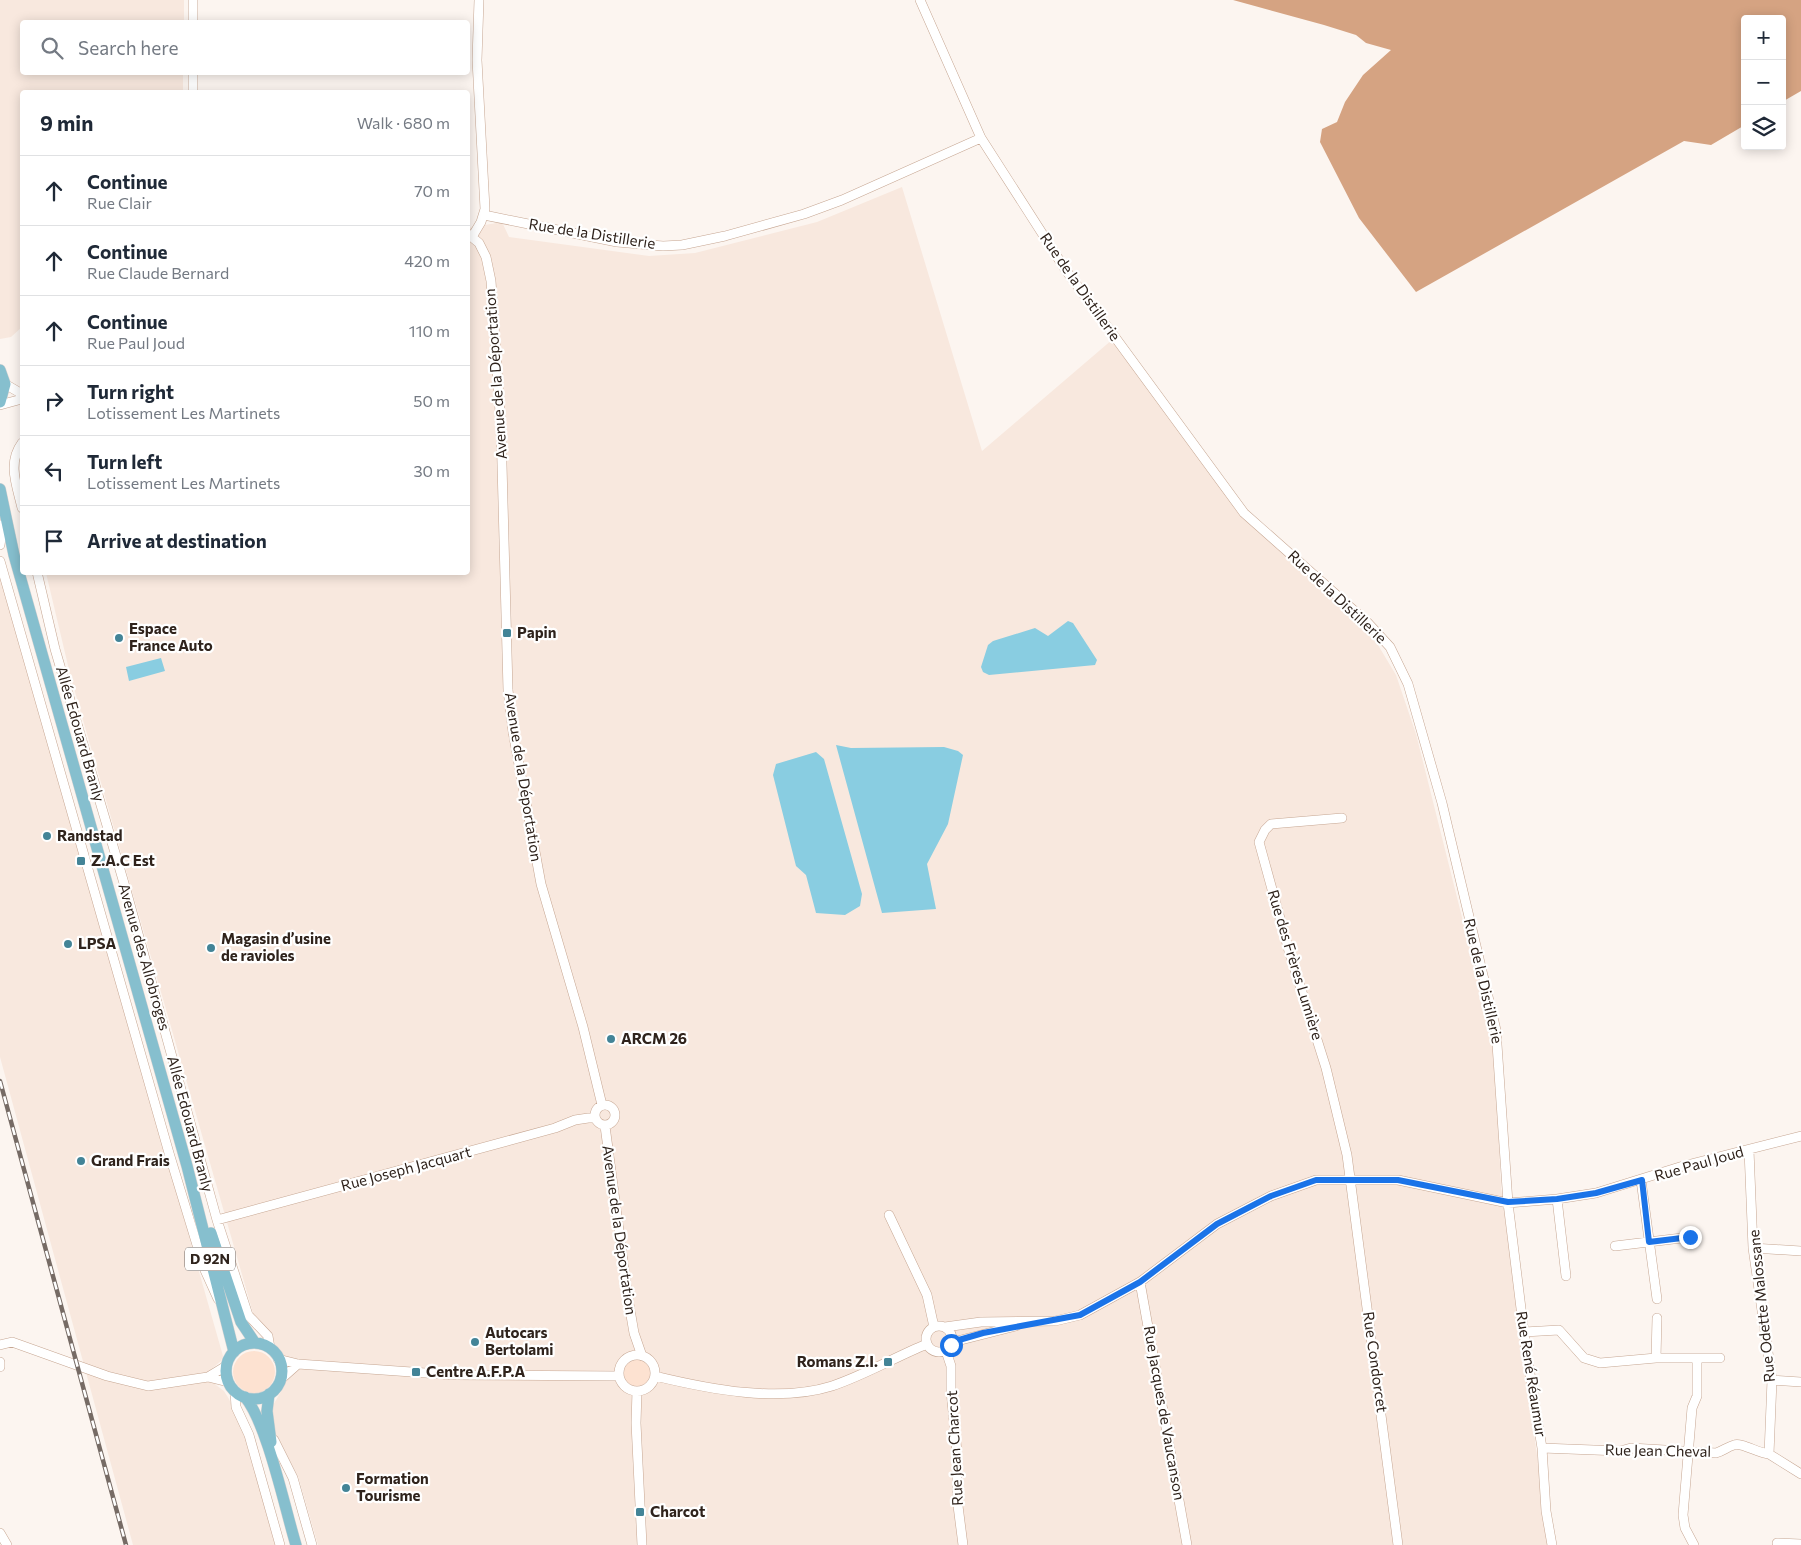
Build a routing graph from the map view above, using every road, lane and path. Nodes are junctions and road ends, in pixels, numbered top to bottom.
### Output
1 (193, 0) edge
2 (478, 0) edge
3 (920, 0) edge
4 (193, 20) edge
5 (193, 75) edge
6 (192, 90) edge
7 (981, 138) junction
8 (484, 215) junction
9 (470, 235) edge
10 (0, 370) edge
11 (5, 384) junction
12 (20, 393) edge
13 (20, 399) edge
14 (0, 403) edge
15 (20, 446) edge
16 (0, 489) edge
17 (20, 498) edge
18 (2, 518) edge
19 (0, 546) edge
20 (14, 555) junction
21 (0, 561) edge
22 (38, 575) edge
23 (1342, 818) dead end
24 (602, 1105) junction
25 (595, 1118) junction
26 (605, 1126) junction
27 (1801, 1136) edge
28 (1749, 1150) junction
29 (187, 1166) junction
30 (1350, 1179) junction
31 (1642, 1180) junction
32 (1557, 1199) junction
33 (1508, 1202) junction
34 (889, 1215) dead end
35 (217, 1220) junction
36 (1690, 1237) dead end
37 (1649, 1242) junction
38 (1615, 1246) dead end
39 (1753, 1248) junction
40 (1801, 1251) edge
41 (204, 1268) junction
42 (214, 1274) junction
43 (1566, 1276) dead end
44 (1140, 1282) junction
45 (1657, 1298) dead end
46 (223, 1304) junction
47 (235, 1306) junction
48 (1657, 1318) dead end
49 (1036, 1322) junction
50 (934, 1327) junction
51 (945, 1327) junction
52 (1524, 1332) junction
53 (634, 1333) junction
54 (952, 1342) junction
55 (255, 1344) junction
56 (927, 1344) junction
57 (0, 1345) edge
58 (270, 1348) junction
59 (946, 1351) junction
60 (234, 1352) junction
61 (629, 1356) junction
62 (642, 1356) junction
63 (1656, 1358) junction
64 (1697, 1358) junction
65 (1720, 1358) dead end
66 (278, 1359) junction
67 (0, 1362) edge
68 (298, 1364) junction
69 (226, 1366) junction
70 (0, 1367) edge
71 (619, 1376) junction
72 (655, 1376) junction
73 (208, 1377) junction
74 (280, 1380) junction
75 (1772, 1380) junction
76 (228, 1382) junction
77 (1801, 1382) edge
78 (637, 1392) junction
79 (269, 1394) junction
80 (240, 1395) junction
81 (270, 1437) junction
82 (1542, 1448) junction
83 (1689, 1451) junction
84 (1769, 1454) junction
85 (1801, 1474) edge
86 (277, 1478) junction
87 (0, 1533) edge
88 (1777, 1543) dead end
89 (1801, 1544) edge
90 (7, 1545) edge
91 (280, 1545) edge
92 (296, 1545) edge
93 (312, 1545) edge
94 (642, 1545) edge
95 (963, 1545) edge
96 (1187, 1545) edge
97 (1398, 1545) edge
98 (1552, 1545) edge
99 (1694, 1545) edge

1 - 4 street
2 - 8 street
3 - 7 street, Rue de la Distillerie
5 - 6 street
7 - 8 street, Rue de la Distillerie
7 - 33 street, Rue de la Distillerie
8 - 9 street
9 - 24 street, Avenue de la Déportation
10 - 11 main road
11 - 12 street
11 - 14 main road
13 - 14 street
15 - 17 street
16 - 20 main road, Avenue des Allobroges / D 92N
18 - 19 street
18 - 20 main road, Avenue des Allobroges / D 92N
20 - 29 main road, Avenue des Allobroges / D 92N
21 - 41 street
22 - 35 street, Allée Edouard Branly
23 - 30 street, Rue des Frères Lumière
24 - 25 street
24 - 26 street
25 - 26 street
25 - 35 street, Rue Joseph Jacquart
26 - 53 street, Avenue de la Déportation
27 - 28 street, Rue Paul Joud
28 - 31 street, Rue Paul Joud
28 - 39 street, Rue Odette Malossane
29 - 42 main road, Avenue des Allobroges / D 92N
29 - 47 main road, Avenue des Allobroges / D 92N
30 - 33 street, Rue Paul Joud
30 - 44 street, Rue Paul Joud
30 - 97 street, Rue Condorcet
31 - 32 street, Rue Paul Joud
31 - 37 street
32 - 33 street, Rue Paul Joud
32 - 43 street
33 - 52 street, Rue René Réaumur
34 - 50 street
35 - 58 street, Allée Edouard Branly
36 - 37 street
37 - 38 street
37 - 45 street
39 - 40 street
39 - 75 street, Rue Odette Malossane
41 - 42 street
41 - 46 street
42 - 46 main road, Avenue des Allobroges / D 92N
42 - 47 street
44 - 49 street, Rue Paul Joud
44 - 96 street, Rue Jacques de Vaucanson
46 - 60 main road, Avenue des Allobroges / D 92N
47 - 55 main road, Avenue des Allobroges / D 92N
48 - 63 street
49 - 51 street
49 - 54 street
50 - 51 street
50 - 56 street
51 - 54 street
52 - 63 street
52 - 82 street, Rue René Réaumur
53 - 61 street
53 - 62 street
54 - 59 street
55 - 58 main road
55 - 60 main road
56 - 59 street
56 - 72 street
57 - 73 street
58 - 66 main road
59 - 95 street, Rue Jean Charcot
60 - 69 main road
61 - 62 street
61 - 71 street
62 - 72 street
63 - 64 street
64 - 65 street
64 - 83 street
66 - 68 street
66 - 74 main road
67 - 70 street
68 - 71 street
68 - 74 street
69 - 73 street
69 - 76 main road
71 - 78 street
72 - 78 street
73 - 76 street
74 - 79 main road
75 - 77 street
75 - 84 street, Rue Odette Malossane
76 - 80 main road
78 - 94 street
79 - 80 main road
79 - 81 main road
80 - 86 main road
80 - 91 street
81 - 86 main road
81 - 93 street
82 - 83 street, Rue Jean Cheval
82 - 98 street, Rue René Réaumur
83 - 84 street, Rue Jean Cheval
83 - 99 street
84 - 85 street
86 - 92 main road
87 - 90 street
88 - 89 street

